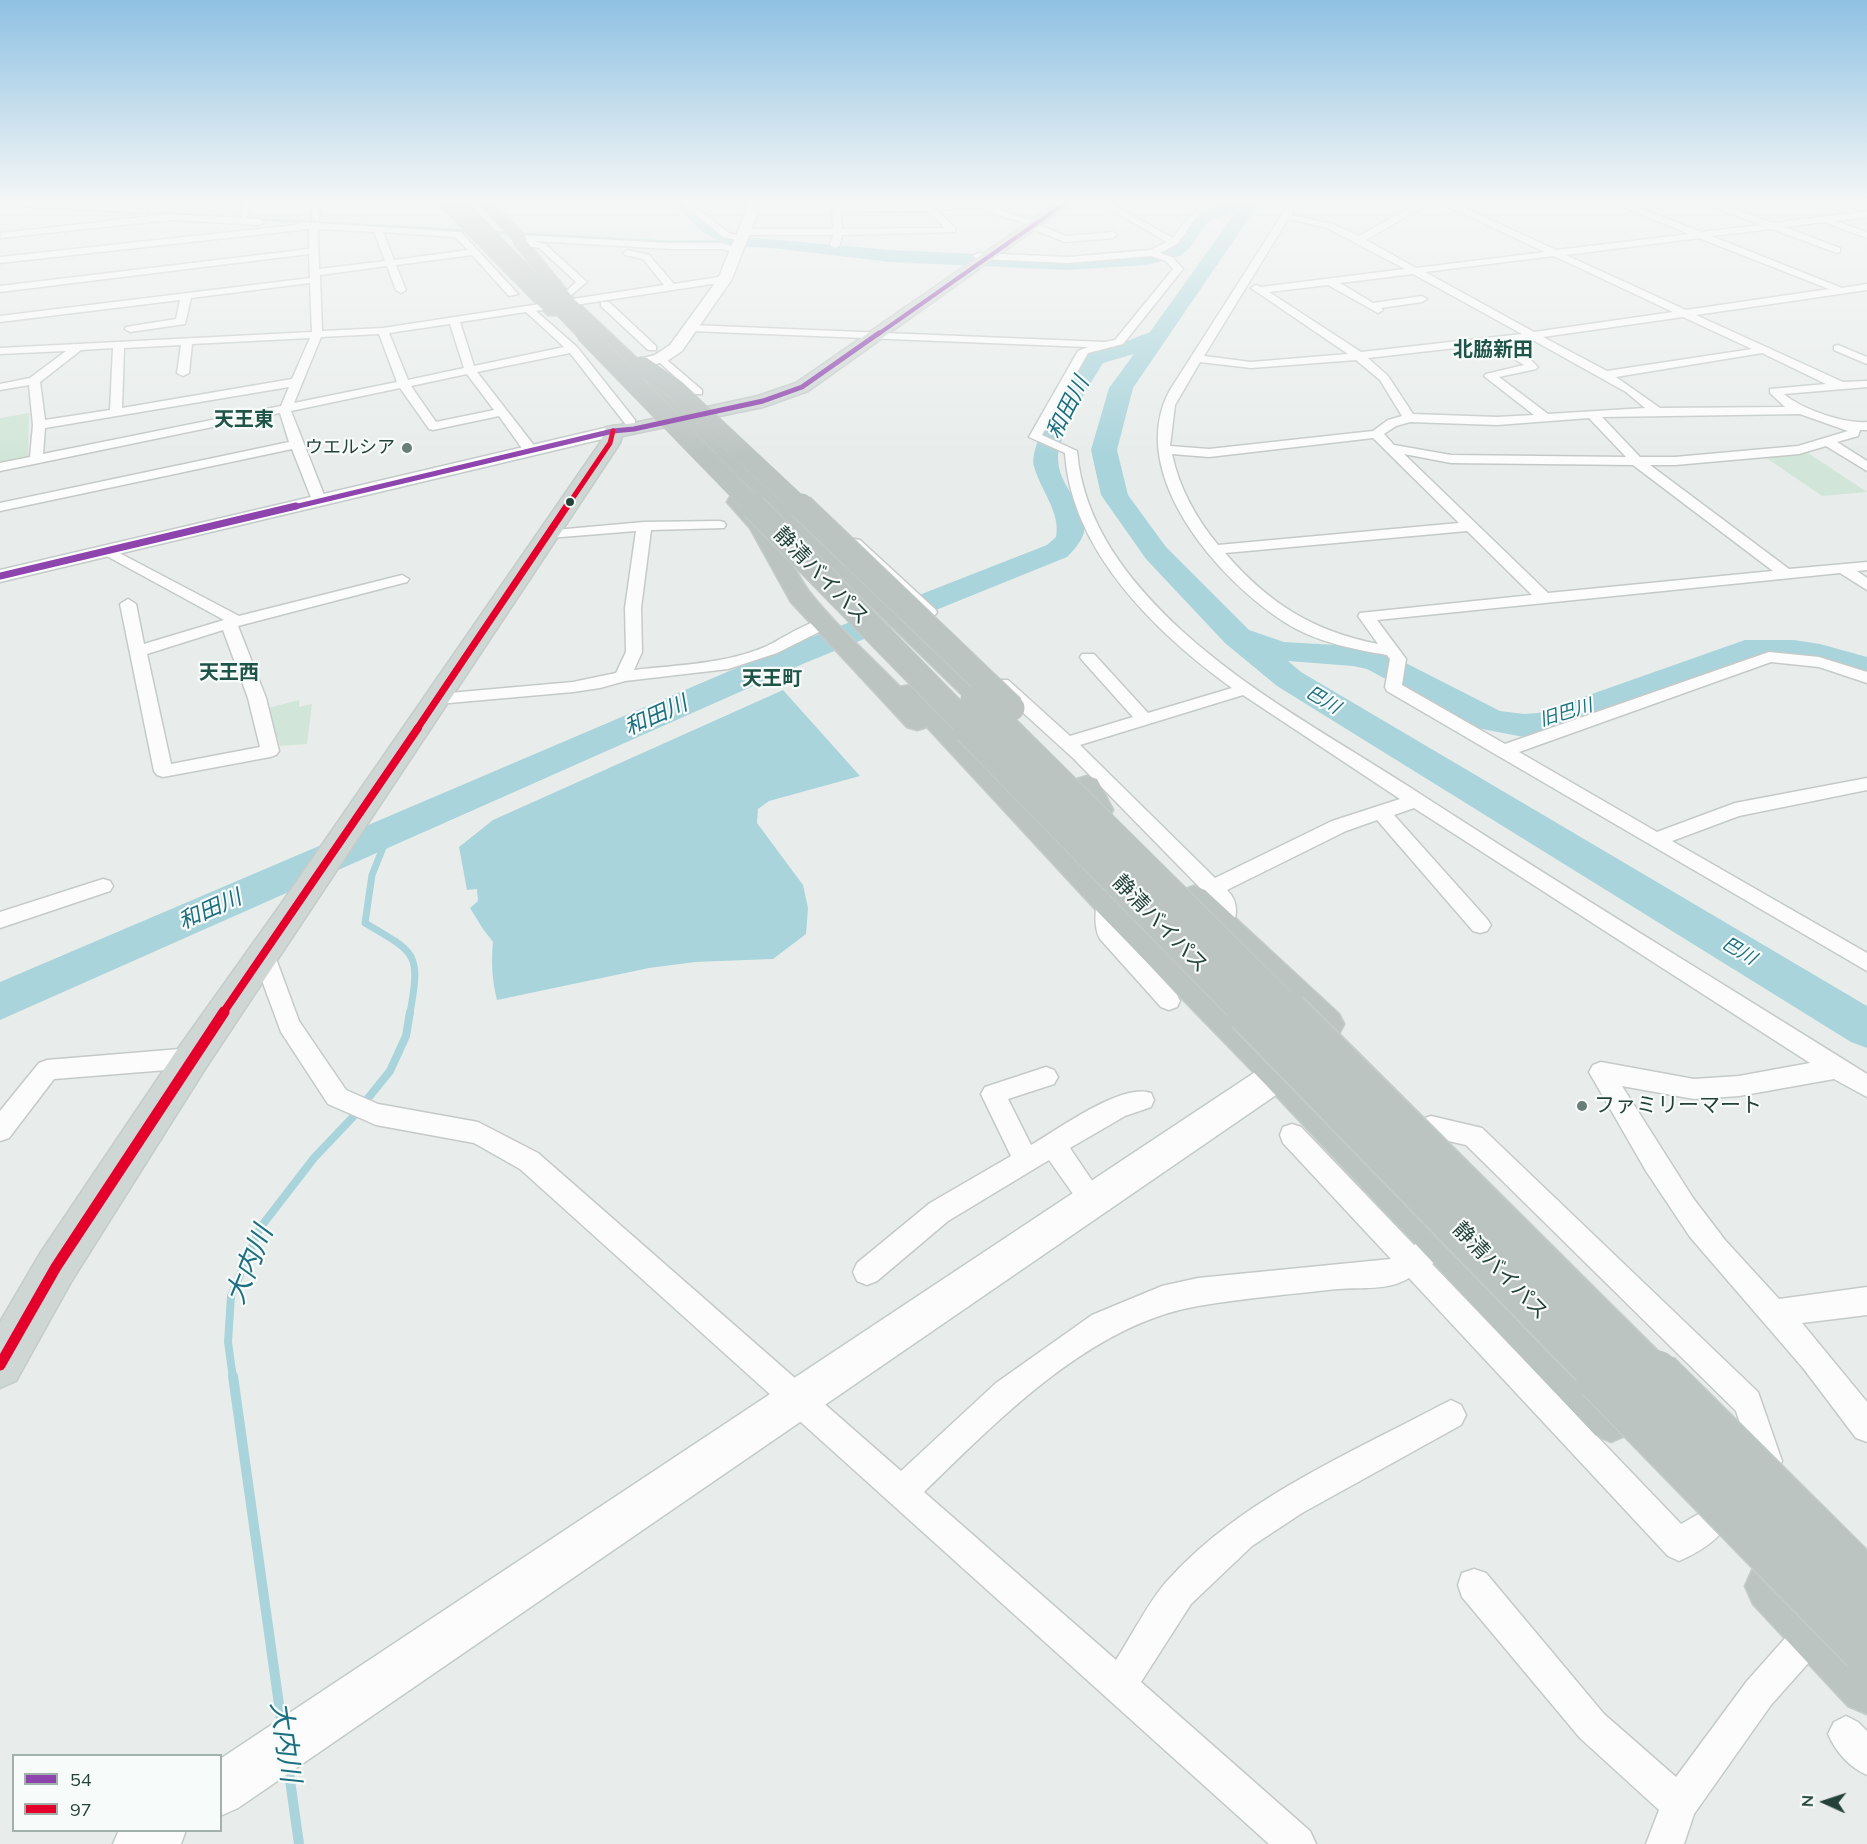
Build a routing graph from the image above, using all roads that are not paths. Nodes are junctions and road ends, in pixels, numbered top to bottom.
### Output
1 (32, 285) edge
2 (262, 285) edge
3 (314, 285) edge
4 (399, 285) edge
5 (509, 285) edge
6 (531, 285) edge
7 (553, 285) edge
8 (558, 285) edge
9 (581, 285) edge
10 (684, 285) edge
11 (720, 285) edge
12 (943, 285) edge
13 (1165, 285) edge
14 (1242, 285) edge
15 (1252, 285) edge
16 (1304, 285) edge
17 (1335, 285) edge
18 (1380, 285) edge
19 (1440, 285) edge
20 (1624, 285) edge
21 (1826, 285) edge
22 (671, 287) joint
23 (1867, 287) edge
24 (0, 289) edge
25 (401, 290) dead end
26 (1261, 290) junction
27 (1841, 291) junction
28 (513, 294) dead end
29 (111, 296) dead end
30 (186, 297) junction
31 (1858, 298) dead end
32 (1422, 299) dead end
33 (1407, 301) junction
34 (575, 305) junction
35 (107, 306) junction
36 (548, 306) junction
37 (529, 309) junction
38 (606, 309) dead end
39 (1684, 313) junction
40 (133, 316) junction
41 (0, 319) edge
42 (454, 320) junction
43 (691, 328) junction
44 (383, 331) junction
45 (873, 334) junction
46 (317, 335) junction
47 (1532, 336) junction
48 (187, 341) junction
49 (1492, 341) junction
50 (122, 344) junction
51 (1109, 344) junction
52 (79, 346) junction
53 (1838, 348) dead end
54 (573, 349) junction
55 (1763, 350) junction
56 (0, 351) edge
57 (1359, 356) junction
58 (1197, 358) junction
59 (641, 361) junction
60 (1867, 361) edge
61 (470, 370) junction
62 (183, 373) dead end
63 (1605, 375) junction
64 (34, 381) junction
65 (297, 382) junction
66 (1867, 384) edge
67 (404, 385) junction
68 (1842, 386) junction
69 (0, 387) edge
70 (698, 392) dead end
71 (116, 410) junction
72 (285, 410) junction
73 (1801, 410) junction
74 (1656, 411) junction
75 (501, 412) junction
76 (1592, 414) junction
77 (1544, 416) junction
78 (677, 418) junction
79 (1409, 418) junction
80 (39, 425) junction
81 (622, 427) junction
82 (1861, 427) edge
83 (1376, 434) junction
84 (1827, 441) junction
85 (296, 444) junction
86 (1391, 448) junction
87 (1164, 449) junction
88 (531, 451) junction
89 (36, 460) junction
90 (1637, 460) junction
91 (1867, 466) edge
92 (0, 467) edge
93 (319, 500) junction
94 (0, 507) edge
95 (644, 525) junction
96 (719, 525) dead end
97 (1471, 526) junction
98 (549, 534) junction
99 (1214, 550) junction
100 (108, 551) junction
101 (1867, 566) edge
102 (1842, 568) junction
103 (1785, 573) junction
104 (0, 576) edge
105 (402, 579) dead end
106 (1867, 585) edge
107 (1544, 598) junction
108 (128, 604) dead end
109 (825, 622) junction
110 (233, 623) junction
111 (138, 651) junction
112 (1395, 655) junction
113 (1088, 657) dead end
114 (623, 676) junction
115 (1867, 678) edge
116 (1246, 689) junction
117 (438, 699) junction
118 (1145, 720) junction
119 (1067, 743) junction
120 (1504, 751) junction
121 (1867, 784) edge
122 (1093, 798) junction
123 (1416, 801) junction
124 (1382, 812) junction
125 (1654, 840) junction
126 (103, 886) dead end
127 (1212, 888) junction
128 (1107, 901) junction
129 (0, 920) edge
130 (1223, 925) junction
131 (1480, 925) dead end
132 (264, 956) junction
133 (1867, 963) edge
134 (1169, 1001) dead end
135 (1338, 1035) junction
136 (192, 1058) junction
137 (1837, 1068) junction
138 (1279, 1074) junction
139 (1046, 1077) dead end
140 (1867, 1087) edge
141 (1142, 1100) dead end
142 (0, 1130) edge
143 (1292, 1135) dead end
144 (1053, 1145) junction
145 (1026, 1160) junction
146 (1092, 1200) junction
147 (1427, 1253) junction
148 (867, 1272) dead end
149 (1867, 1301) edge
150 (1775, 1313) junction
151 (0, 1365) edge
152 (798, 1400) junction
153 (1451, 1415) dead end
154 (1867, 1426) edge
155 (901, 1492) junction
156 (1867, 1560) edge
157 (1474, 1585) dead end
158 (1867, 1587) edge
159 (1867, 1604) edge
160 (1814, 1631) junction
161 (1867, 1648) edge
162 (1119, 1686) junction
163 (1867, 1687) edge
164 (222, 1789) edge
165 (1679, 1804) junction
166 (157, 1832) edge
167 (140, 1844) edge
168 (1297, 1844) edge
169 (1665, 1844) edge

1 - 24 street
2 - 30 street
3 - 46 street
4 - 25 street
5 - 28 street
6 - 36 highway
7 - 59 highway, 静清バイパス, bridge
8 - 34 highway
9 - 34 street
10 - 22 street
11 - 43 street
12 - 45 main road
13 - 51 street
14 - 58 street
15 - 26 street
16 - 26 street
17 - 33 street
18 - 33 street
19 - 47 street
20 - 39 street
21 - 27 street
22 - 34 street
23 - 27 street
26 - 57 street
27 - 31 street
27 - 39 street
29 - 35 street
30 - 40 street
30 - 40 street
32 - 33 street
34 - 36 street
34 - 59 highway
35 - 40 street
35 - 41 street
36 - 37 street
36 - 78 highway
37 - 42 street
37 - 54 street
38 - 59 street
39 - 47 street
39 - 55 street
40 - 50 street
42 - 44 street
42 - 61 street
43 - 45 street
43 - 59 street
44 - 46 street
44 - 67 street
45 - 51 street
45 - 78 main road
46 - 48 street
46 - 65 street
47 - 49 street
47 - 63 street
48 - 50 street
48 - 62 street
49 - 57 street
49 - 77 street
50 - 52 street
50 - 71 street
51 - 116 street
52 - 56 street
52 - 64 street
53 - 60 street
54 - 61 street
54 - 81 street
55 - 63 street
55 - 68 street
57 - 58 street
57 - 79 street
58 - 87 street
59 - 70 street
59 - 78 highway
59 - 122 highway, bridge
59 - 128 highway, bridge
59 - 158 highway, 静清バイパス, bridge
59 - 161 highway, 静清バイパス, bridge
61 - 67 street
61 - 75 street
63 - 74 street
64 - 69 street
64 - 80 street
65 - 71 street
65 - 72 street
66 - 68 street
67 - 72 street
67 - 75 street
68 - 73 street
71 - 80 street
72 - 85 street
72 - 89 street
73 - 74 street
73 - 82 street
74 - 76 street
75 - 88 street
76 - 77 street
76 - 90 street
77 - 79 street
78 - 81 main road
78 - 109 highway
78 - 119 street
78 - 122 highway
79 - 83 street
80 - 89 street
81 - 88 street
81 - 98 main road
82 - 84 street
83 - 86 street
83 - 87 street
84 - 90 street
84 - 91 street
85 - 93 street
85 - 94 street
86 - 90 street
86 - 97 street
87 - 99 street
88 - 93 street
89 - 92 street
90 - 103 street
93 - 100 street
95 - 96 street
95 - 98 street
95 - 114 street
97 - 99 street
97 - 107 street
98 - 117 main road
99 - 112 street
100 - 104 street
100 - 110 street
101 - 102 street
102 - 103 street
102 - 106 street
103 - 107 street
105 - 110 street
107 - 112 street
108 - 111 street
109 - 114 street
109 - 128 highway
110 - 111 street
110 - 111 street
112 - 120 street
113 - 118 street
114 - 117 street
115 - 120 street
116 - 118 street
116 - 123 street
117 - 132 main road
118 - 119 street
119 - 127 street
120 - 125 street
121 - 125 street
122 - 130 highway
123 - 124 street
123 - 137 street
124 - 127 street
124 - 131 street
125 - 133 street
126 - 129 street
127 - 130 street
128 - 134 street
128 - 138 highway
130 - 135 highway
132 - 136 main road
132 - 152 street
135 - 138 street
135 - 156 highway
136 - 142 street
136 - 151 main road
137 - 140 street
137 - 150 street
138 - 146 street
138 - 147 highway
139 - 145 street
141 - 144 street
143 - 147 street
144 - 145 street
144 - 146 street
145 - 148 street
146 - 152 street
147 - 155 street
147 - 160 highway
149 - 150 street
150 - 154 street
152 - 155 street
152 - 164 street
153 - 162 street
155 - 162 street
157 - 165 street
159 - 160 street
160 - 163 highway
160 - 165 street
162 - 168 street
165 - 169 street
166 - 167 street

